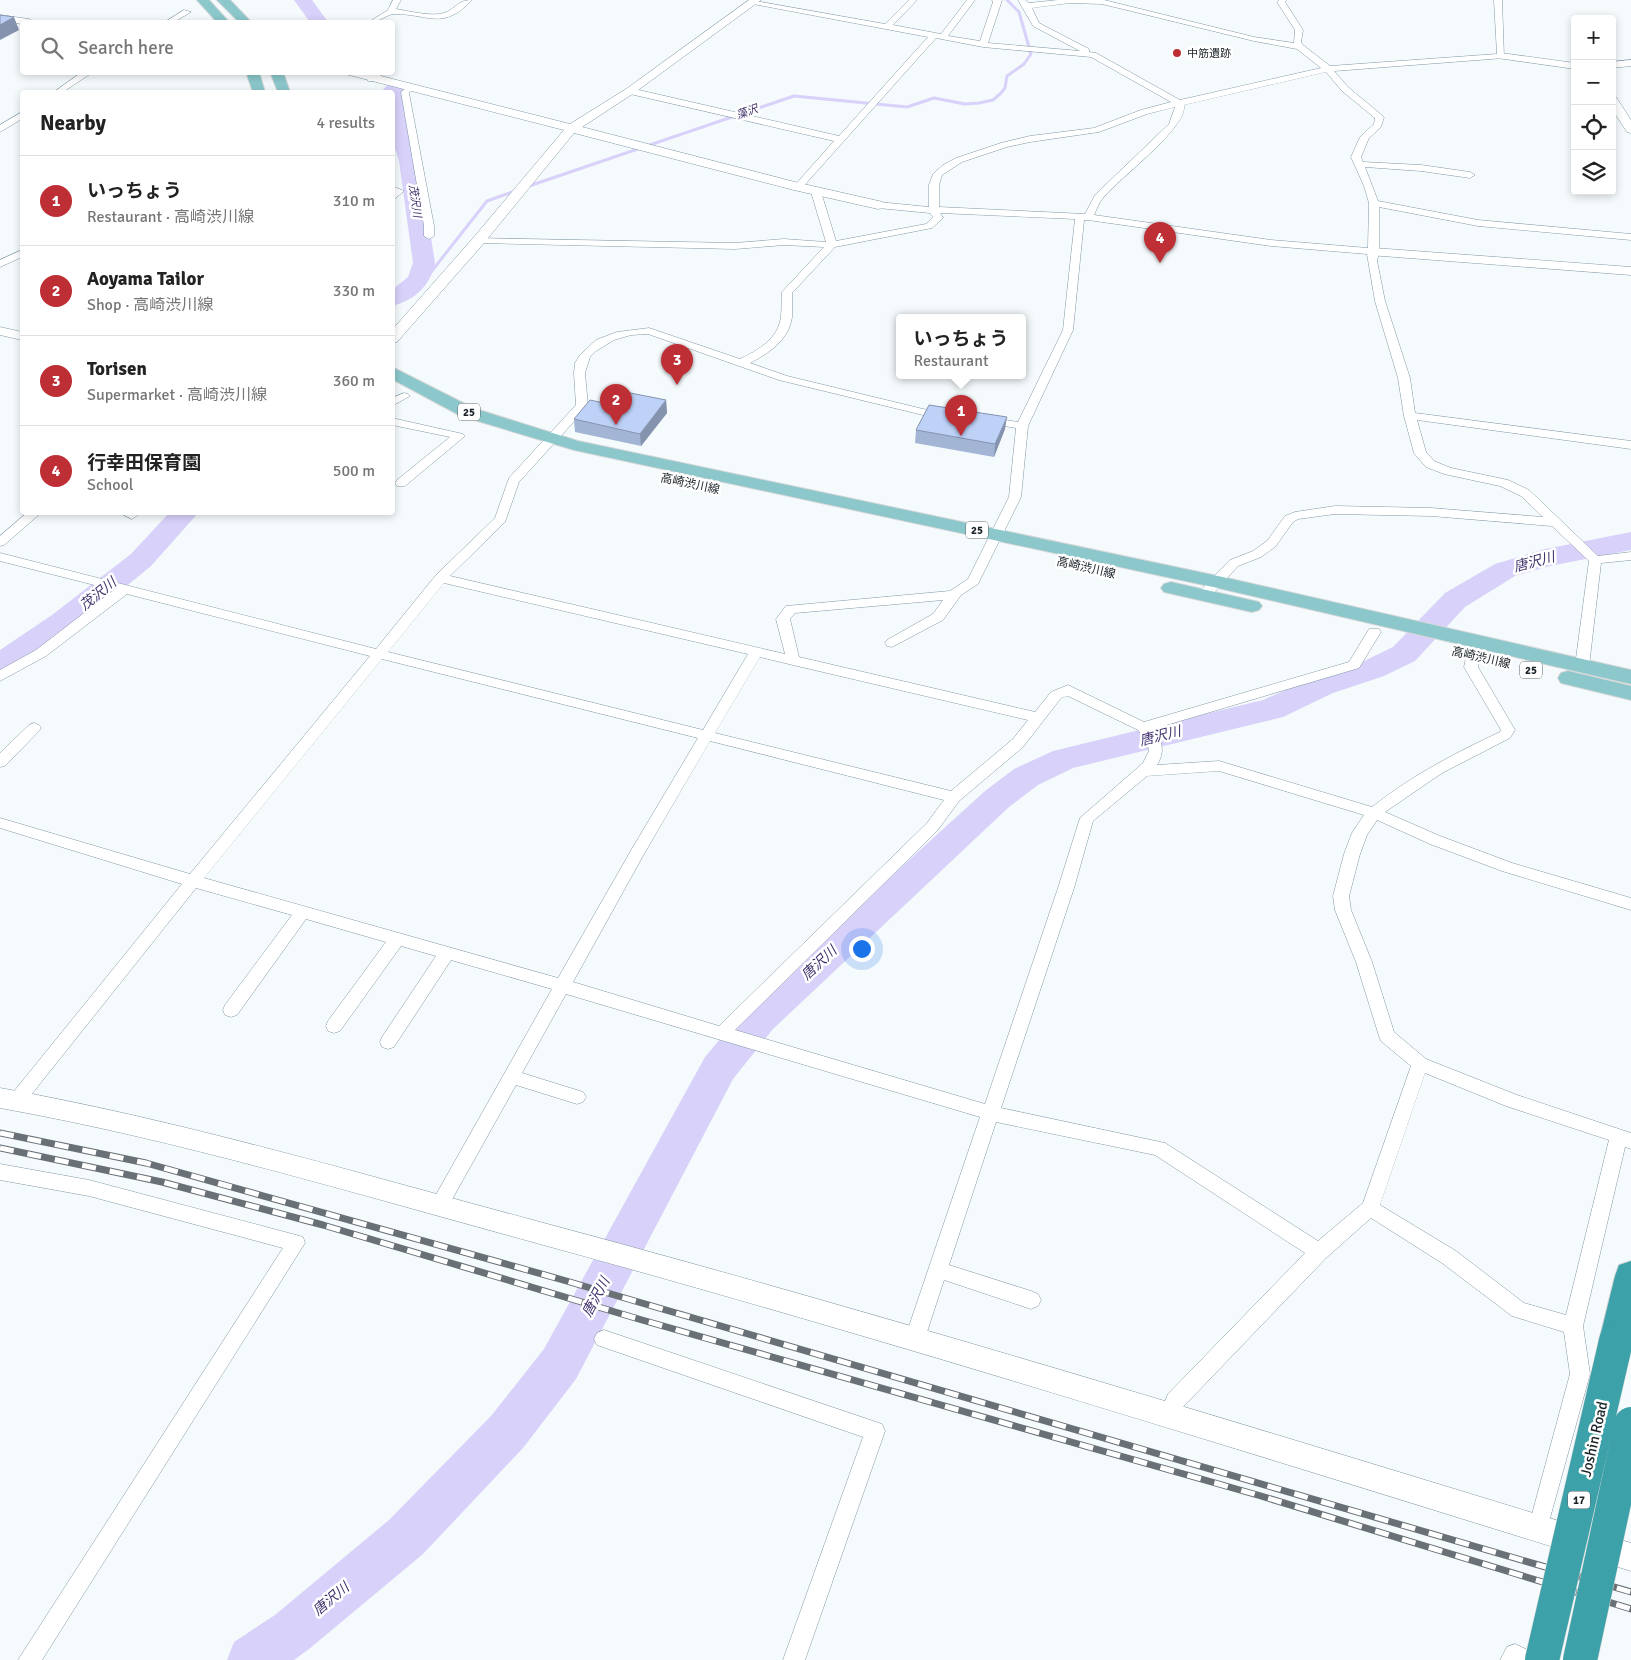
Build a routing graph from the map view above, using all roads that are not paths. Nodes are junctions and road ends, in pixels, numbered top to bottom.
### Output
1 (203, 0) edge
2 (223, 0) edge
3 (397, 0) edge
4 (468, 0) edge
5 (913, 0) edge
6 (971, 0) edge
7 (996, 0) edge
8 (1283, 0) edge
9 (1498, 0) edge
10 (754, 1) edge
11 (1024, 3) edge
12 (187, 12) dead end
13 (391, 12) junction
14 (0, 18) edge
15 (173, 20) edge
16 (221, 20) edge
17 (243, 20) edge
18 (377, 20) edge
19 (20, 21) edge
20 (887, 28) junction
21 (937, 37) junction
22 (983, 44) junction
23 (1300, 47) junction
24 (1094, 55) junction
25 (1501, 56) junction
26 (1631, 63) edge
27 (1571, 65) edge
28 (1616, 65) edge
29 (1328, 70) junction
30 (84, 75) edge
31 (253, 75) edge
32 (277, 75) edge
33 (376, 76) edge
34 (411, 87) junction
35 (61, 90) edge
36 (258, 90) edge
37 (283, 90) edge
38 (630, 91) junction
39 (1178, 103) junction
40 (1616, 104) edge
41 (1627, 117) edge
42 (0, 118) edge
43 (18, 122) edge
44 (0, 129) edge
45 (571, 129) junction
46 (1631, 129) edge
47 (839, 139) junction
48 (1358, 164) junction
49 (1470, 175) dead end
50 (798, 187) junction
51 (816, 192) junction
52 (1374, 203) junction
53 (878, 205) joint
54 (934, 210) junction
55 (1084, 217) junction
56 (429, 236) dead end
57 (1631, 238) edge
58 (479, 240) junction
59 (832, 245) junction
60 (1374, 252) junction
61 (20, 254) edge
62 (0, 264) edge
63 (1631, 271) edge
64 (0, 331) edge
65 (20, 336) edge
66 (395, 336) edge
67 (742, 362) junction
68 (395, 374) edge
69 (396, 396) edge
70 (1410, 416) junction
71 (960, 417) edge
72 (979, 419) edge
73 (395, 422) edge
74 (1022, 426) junction
75 (546, 445) junction
76 (1631, 446) edge
77 (401, 483) dead end
78 (32, 515) edge
79 (1554, 522) junction
80 (994, 541) junction
81 (0, 542) edge
82 (1631, 556) edge
83 (0, 557) edge
84 (1595, 560) junction
85 (441, 578) junction
86 (1218, 582) junction
87 (122, 589) junction
88 (954, 595) junction
89 (1204, 596) junction
90 (1389, 631) junction
91 (1435, 640) junction
92 (892, 643) dead end
93 (756, 652) junction
94 (379, 654) junction
95 (1472, 656) junction
96 (793, 661) junction
97 (1582, 666) junction
98 (0, 676) edge
99 (1631, 677) edge
100 (1631, 693) edge
101 (1039, 718) junction
102 (1143, 727) junction
103 (34, 728) dead end
104 (707, 735) junction
105 (0, 762) edge
106 (1144, 771) junction
107 (954, 797) junction
108 (1374, 813) junction
109 (0, 823) edge
110 (193, 881) junction
111 (1631, 904) edge
112 (303, 912) junction
113 (397, 939) junction
114 (447, 953) junction
115 (564, 986) junction
116 (230, 1010) dead end
117 (334, 1026) dead end
118 (726, 1034) junction
119 (388, 1042) dead end
120 (1420, 1064) junction
121 (512, 1077) junction
122 (577, 1097) dead end
123 (8, 1099) edge
124 (990, 1113) junction
125 (1625, 1139) edge
126 (0, 1172) edge
127 (439, 1206) junction
128 (1370, 1208) junction
129 (1319, 1252) junction
130 (938, 1270) junction
131 (1631, 1276) edge
132 (1031, 1300) dead end
133 (1572, 1326) junction
134 (915, 1338) junction
135 (604, 1339) dead end
136 (1175, 1401) dead end
137 (1631, 1424) edge
138 (1538, 1529) junction
139 (1631, 1558) edge
140 (30, 1660) edge
141 (794, 1660) edge
142 (1511, 1660) edge
143 (1524, 1660) edge
144 (1542, 1660) edge
145 (1580, 1660) edge

1 - 16 main road
2 - 17 main road
3 - 13 street
4 - 13 street
5 - 20 street
6 - 21 street
7 - 22 street
8 - 23 street
9 - 25 street
10 - 20 street
10 - 38 street
11 - 23 street
11 - 24 street
12 - 15 street
13 - 18 street
14 - 19 street
20 - 21 street
21 - 22 street
21 - 47 street
22 - 24 street
23 - 29 street
24 - 39 street
25 - 27 street
25 - 29 street
26 - 28 street
29 - 39 street
29 - 48 street
30 - 35 street
31 - 36 main road
32 - 37 main road
33 - 34 street
34 - 45 street
34 - 56 street
38 - 45 street
38 - 47 street
39 - 54 street
39 - 55 street
40 - 41 street
41 - 46 street
42 - 43 street
43 - 44 street
45 - 50 street
45 - 58 street
47 - 50 street
48 - 49 street
48 - 52 street
50 - 51 street
51 - 53 street
51 - 59 street
52 - 57 street
52 - 60 street
53 - 54 street
54 - 55 street
54 - 59 street
55 - 60 street
55 - 74 street
58 - 59 street
58 - 66 street
59 - 67 street
60 - 63 street
60 - 70 street
61 - 62 street
64 - 65 street
67 - 71 street
67 - 75 street
68 - 75 main road, 25
69 - 75 main road, 25
70 - 76 street
70 - 79 street
72 - 74 street
73 - 77 street
74 - 80 street
75 - 80 main road, 高崎渋川線 / 25
75 - 85 street
78 - 81 street
79 - 84 street
79 - 86 street
80 - 86 main road, 高崎渋川線 / 25
80 - 88 street
80 - 89 main road, 高崎渋川線 / 25
82 - 84 street
83 - 87 street
84 - 97 street
85 - 93 street
85 - 94 street
86 - 89 street
86 - 90 main road, 高崎渋川線 / 25
87 - 94 street
87 - 98 street
88 - 92 street
88 - 96 street
89 - 90 main road, 高崎渋川線 / 25
90 - 91 main road, 高崎渋川線 / 25
90 - 102 street
91 - 95 main road, 高崎渋川線 / 25
91 - 97 main road, 高崎渋川線 / 25
93 - 96 street
93 - 104 street
94 - 104 street
94 - 110 street
95 - 100 main road, 高崎渋川線 / 25
95 - 108 street
96 - 101 street
97 - 99 main road, 高崎渋川線 / 25
101 - 102 street
101 - 107 street
102 - 106 street
103 - 105 street
104 - 107 street
104 - 115 street
106 - 108 street
106 - 124 street
107 - 118 street
108 - 111 street
108 - 120 street
109 - 110 street
110 - 112 street
110 - 123 street
112 - 113 street
112 - 116 street
113 - 114 street
113 - 117 street
114 - 115 street
114 - 119 street
115 - 118 street
115 - 121 street
118 - 124 street
120 - 125 street
120 - 128 street
121 - 122 street
121 - 127 street
123 - 127 street
124 - 129 street
124 - 130 street
125 - 133 street
126 - 140 street
127 - 134 street
128 - 129 street
128 - 133 street
129 - 136 street
130 - 132 street
130 - 134 street
131 - 144 highway, Joshin Road / 17, bridge
133 - 138 street
134 - 138 street
135 - 141 street
137 - 145 highway, bridge
138 - 139 street
142 - 143 street

